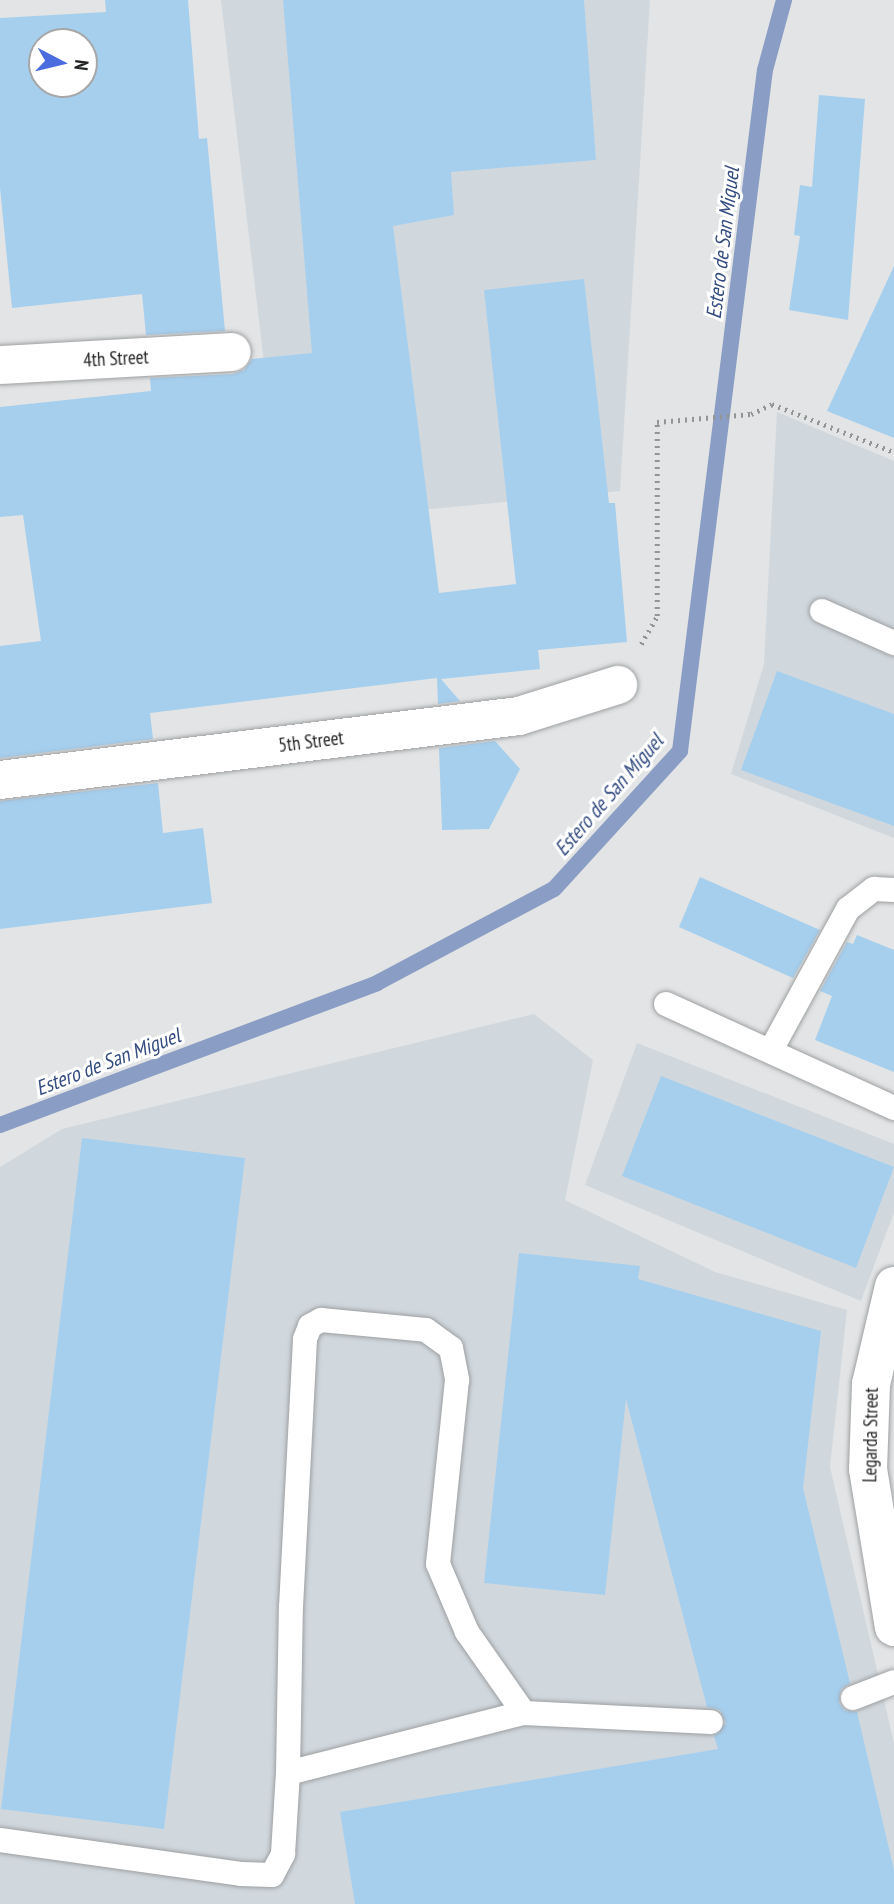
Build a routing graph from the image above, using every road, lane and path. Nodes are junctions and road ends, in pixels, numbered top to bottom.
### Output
1 (232, 352) dead end
2 (0, 365) edge
3 (894, 452) edge
4 (822, 611) dead end
5 (894, 643) edge
6 (618, 684) joint
7 (0, 780) edge
8 (894, 890) edge
9 (666, 1004) dead end
10 (771, 1050) junction
11 (894, 1108) edge
12 (894, 1286) edge
13 (894, 1627) edge
14 (894, 1682) edge
15 (853, 1698) dead end
16 (523, 1713) junction
17 (711, 1722) dead end
18 (288, 1773) junction
19 (0, 1840) edge

1 - 2 street, 4th Street
3 - 6 path
4 - 5 lane
6 - 7 street, 5th Street
8 - 10 lane
9 - 10 lane
10 - 11 lane
12 - 13 street, Legarda Street
14 - 15 lane
16 - 17 lane
16 - 18 lane
16 - 18 lane
18 - 19 lane

